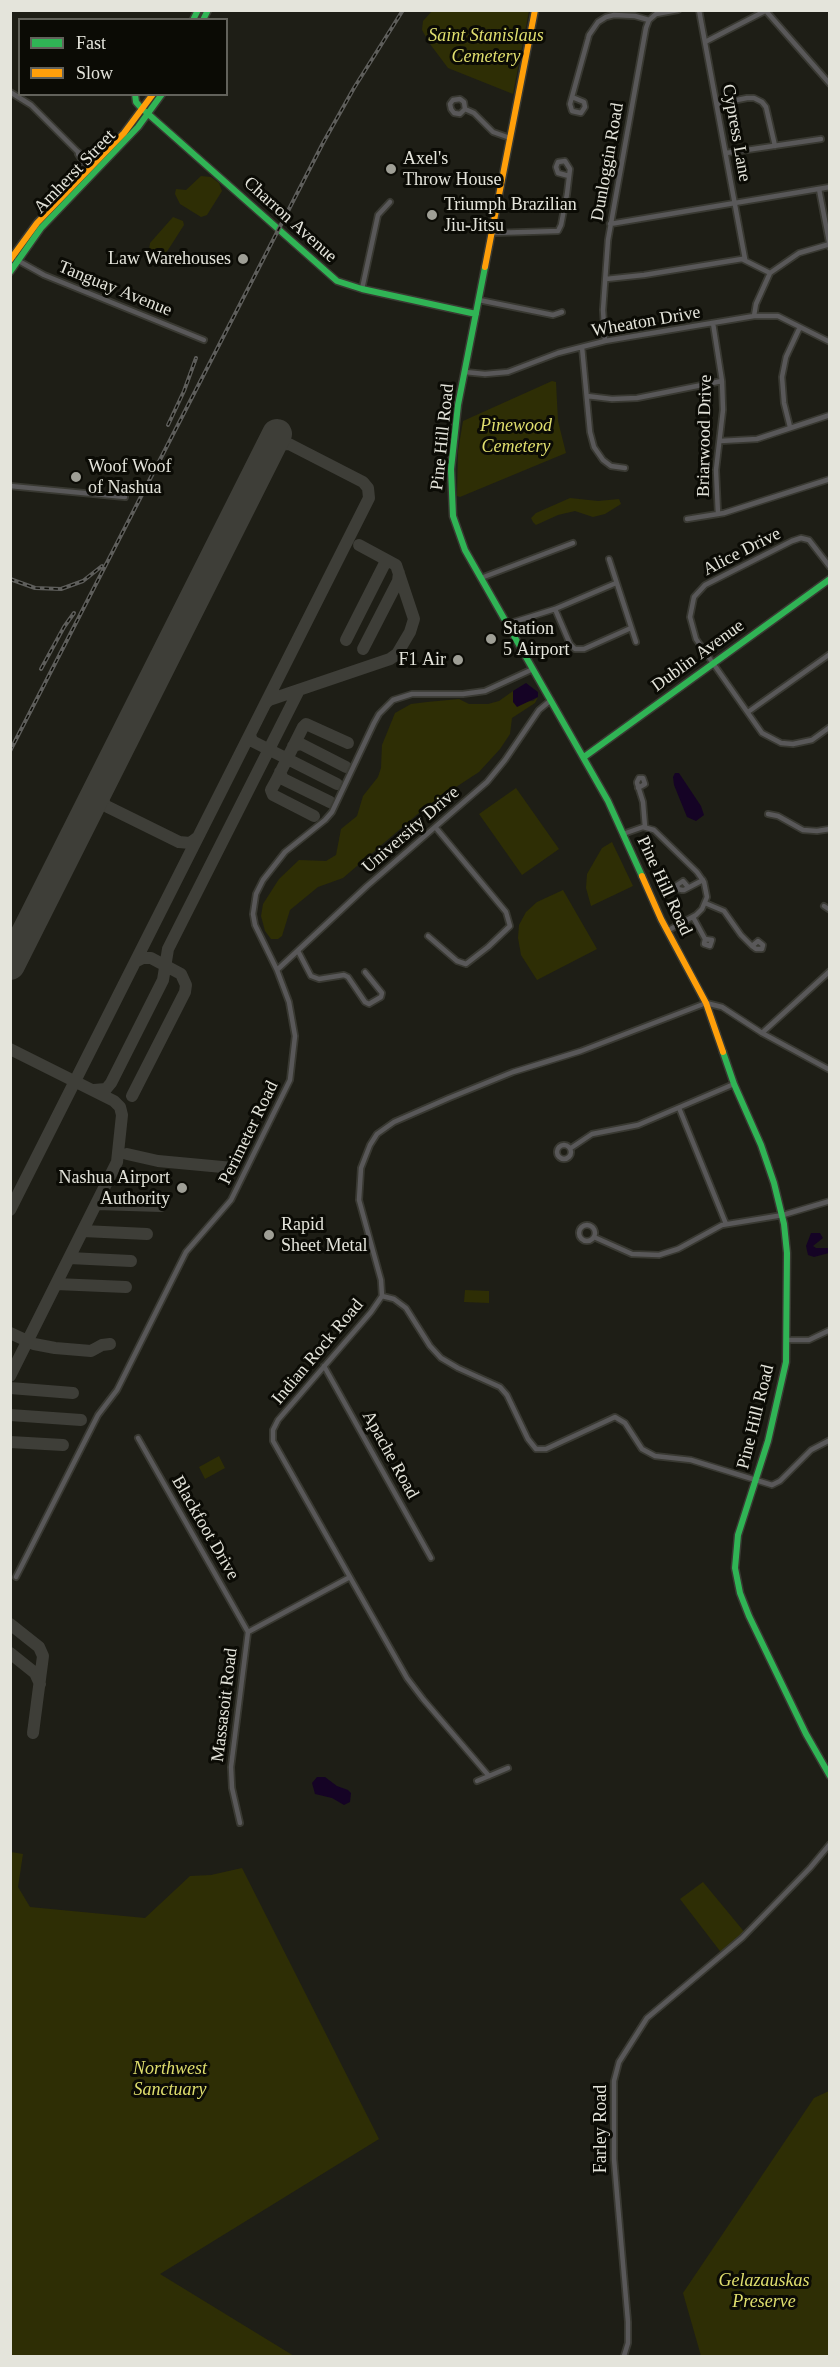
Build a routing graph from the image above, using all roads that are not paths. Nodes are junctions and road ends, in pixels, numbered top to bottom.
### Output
1 (535, 10) edge
2 (678, 10) edge
3 (699, 10) edge
4 (767, 11) edge
5 (649, 20) junction
6 (707, 41) junction
7 (830, 84) edge
8 (10, 92) edge
9 (135, 96) edge
10 (152, 96) edge
11 (160, 96) edge
12 (572, 97) dead end
13 (717, 104) junction
14 (465, 109) dead end
15 (146, 111) junction
16 (510, 138) junction
17 (821, 139) dead end
18 (775, 146) junction
19 (77, 151) junction
20 (726, 153) junction
21 (96, 162) junction
22 (86, 173) junction
23 (569, 176) dead end
24 (830, 188) edge
25 (819, 189) junction
26 (390, 202) dead end
27 (734, 203) junction
28 (610, 224) junction
29 (493, 233) junction
30 (829, 245) edge
31 (745, 259) junction
32 (14, 260) edge
33 (10, 272) edge
34 (770, 273) junction
35 (606, 279) junction
36 (362, 289) junction
37 (479, 300) junction
38 (562, 312) dead end
39 (476, 314) junction
40 (754, 315) junction
41 (713, 323) junction
42 (800, 327) junction
43 (204, 340) dead end
44 (605, 341) junction
45 (830, 342) edge
46 (582, 347) junction
47 (465, 372) junction
48 (722, 381) junction
49 (587, 396) junction
50 (830, 415) edge
51 (790, 427) junction
52 (720, 441) junction
53 (625, 468) dead end
54 (830, 479) edge
55 (10, 486) edge
56 (125, 497) dead end
57 (718, 514) junction
58 (687, 519) dead end
59 (573, 543) dead end
60 (609, 559) dead end
61 (830, 567) edge
62 (481, 578) junction
63 (830, 579) edge
64 (616, 583) junction
65 (555, 609) junction
66 (507, 624) junction
67 (631, 628) junction
68 (636, 642) dead end
69 (830, 654) edge
70 (713, 663) junction
71 (533, 669) junction
72 (551, 700) junction
73 (748, 712) junction
74 (830, 727) edge
75 (584, 758) junction
76 (639, 788) dead end
77 (768, 813) dead end
78 (645, 827) junction
79 (435, 828) junction
80 (830, 829) edge
81 (623, 834) junction
82 (703, 880) junction
83 (688, 887) dead end
84 (705, 903) junction
85 (824, 906) dead end
86 (830, 910) edge
87 (693, 917) junction
88 (667, 932) junction
89 (428, 936) dead end
90 (705, 939) dead end
91 (752, 946) dead end
92 (298, 951) junction
93 (277, 970) junction
94 (830, 971) edge
95 (365, 972) dead end
96 (706, 1003) junction
97 (762, 1033) junction
98 (830, 1070) edge
99 (734, 1084) junction
100 (679, 1108) junction
101 (571, 1149) dead end
102 (830, 1201) edge
103 (783, 1215) junction
104 (726, 1224) junction
105 (594, 1237) dead end
106 (382, 1296) junction
107 (830, 1330) edge
108 (787, 1340) junction
109 (324, 1366) junction
110 (138, 1438) dead end
111 (830, 1440) edge
112 (756, 1480) junction
113 (432, 1558) dead end
114 (16, 1577) dead end
115 (350, 1577) junction
116 (249, 1632) junction
117 (508, 1768) dead end
118 (489, 1776) junction
119 (830, 1776) edge
120 (477, 1781) dead end
121 (240, 1823) dead end
122 (830, 1844) edge
123 (624, 2356) edge

1 - 16 main road, Pine Hill Road
2 - 5 street
3 - 6 street, Cypress Lane
4 - 6 street
4 - 7 street
5 - 12 street
5 - 28 street, Dunloggin Road
6 - 13 street, Cypress Lane
8 - 19 street
9 - 15 main road, Charron Avenue
10 - 15 main road, Amherst Street
11 - 15 main road, Amherst Street
13 - 18 street
13 - 20 street, Cypress Lane
14 - 16 street
15 - 21 main road, Amherst Street
15 - 32 main road, Amherst Street
15 - 36 main road, Charron Avenue
16 - 29 main road, Pine Hill Road
17 - 18 street
18 - 20 street
19 - 21 street
19 - 22 street
20 - 27 street, Cypress Lane
21 - 22 main road, Amherst Street
22 - 32 main road, Amherst Street
23 - 29 street
24 - 25 street
25 - 27 street
25 - 30 street
26 - 36 street
27 - 28 street
27 - 31 street, Cypress Lane
28 - 35 street, Dunloggin Road
29 - 37 main road, Pine Hill Road
30 - 34 street
31 - 34 street
31 - 35 street
32 - 33 main road, Amherst Street
32 - 43 street, Tanguay Avenue
34 - 40 street
35 - 44 street, Dunloggin Road
36 - 39 main road, Charron Avenue
37 - 38 street
37 - 39 main road, Pine Hill Road
39 - 47 main road, Pine Hill Road
40 - 41 street, Wheaton Drive
40 - 42 street, Wheaton Drive
41 - 44 street, Wheaton Drive
41 - 48 street, Briarwood Drive
42 - 45 street, Wheaton Drive
42 - 51 street
44 - 46 street, Wheaton Drive
46 - 47 street, Wheaton Drive
46 - 49 street
47 - 62 main road, Pine Hill Road
48 - 49 street
48 - 52 street, Briarwood Drive
49 - 53 street
50 - 51 street
51 - 52 street
52 - 57 street, Briarwood Drive
54 - 57 street
55 - 56 street
57 - 58 street
59 - 62 street
60 - 64 street
61 - 70 street, Alice Drive
62 - 66 main road, Pine Hill Road
63 - 70 main road, Dublin Avenue
64 - 65 street
64 - 67 street
65 - 66 street
65 - 67 street
66 - 71 main road, Pine Hill Road
67 - 68 street
69 - 73 street
70 - 73 street, Alice Drive
70 - 75 main road, Dublin Avenue
71 - 72 main road, Pine Hill Road
71 - 93 street, Perimeter Road
72 - 75 main road, Pine Hill Road
72 - 79 street, University Drive
73 - 74 street, Alice Drive
75 - 81 main road, Pine Hill Road
76 - 78 street
77 - 80 street
78 - 81 street
78 - 82 street
79 - 89 street
79 - 92 street, University Drive
81 - 88 main road, Pine Hill Road
82 - 83 street
82 - 84 street
84 - 87 street
84 - 91 street
85 - 86 street
87 - 88 street
87 - 90 street
88 - 96 main road, Pine Hill Road
92 - 93 street, University Drive
92 - 95 street
93 - 114 street, Perimeter Road
94 - 97 street
96 - 97 street
96 - 99 main road, Pine Hill Road
96 - 106 street, Indian Rock Road
97 - 98 street
99 - 100 street
99 - 103 main road, Pine Hill Road
100 - 101 street
100 - 104 street
102 - 103 street
103 - 104 street
103 - 108 main road, Pine Hill Road
104 - 105 street
106 - 109 street, Indian Rock Road
106 - 112 street
107 - 108 street
108 - 112 main road, Pine Hill Road
109 - 113 street, Apache Road
109 - 115 street, Indian Rock Road
110 - 116 street, Blackfoot Drive
111 - 112 street
112 - 119 main road, Pine Hill Road
115 - 116 street, Massasoit Road
115 - 118 street, Indian Rock Road
116 - 121 street, Massasoit Road
117 - 118 street
118 - 120 street
122 - 123 street, Farley Road

